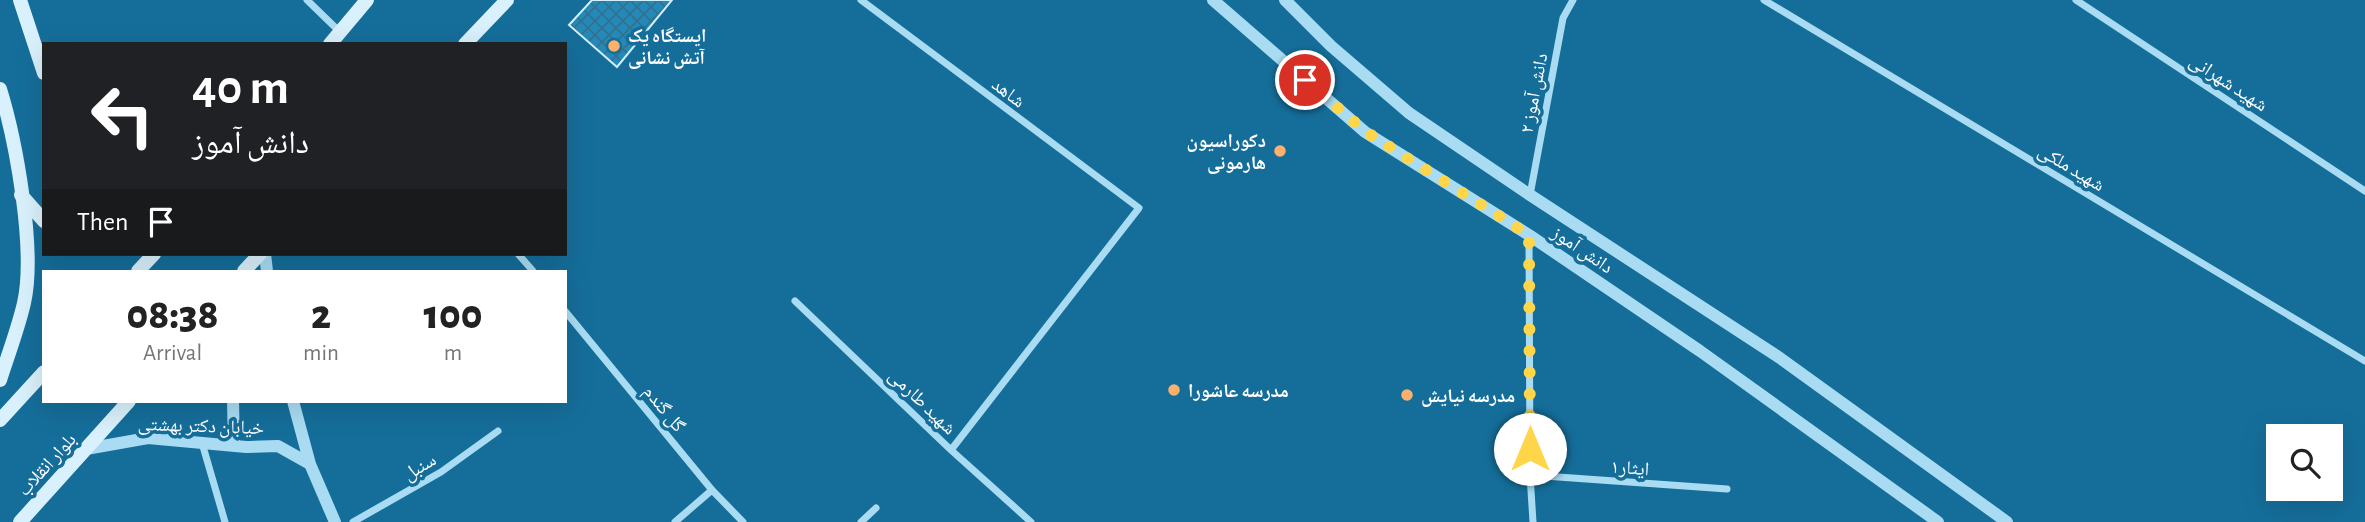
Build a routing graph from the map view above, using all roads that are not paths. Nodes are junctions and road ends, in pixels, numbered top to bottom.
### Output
1 (20, 0) edge
2 (307, 0) edge
3 (367, 0) edge
4 (506, 0) edge
5 (861, 0) edge
6 (1213, 0) edge
7 (1285, 0) edge
8 (1573, 0) edge
9 (1763, 0) edge
10 (2076, 0) edge
11 (335, 38) edge
12 (467, 42) edge
13 (42, 67) edge
14 (0, 89) edge
15 (2365, 191) edge
16 (21, 195) junction
17 (1530, 195) junction
18 (42, 219) edge
19 (1529, 235) junction
20 (152, 256) edge
21 (260, 256) edge
22 (520, 256) edge
23 (139, 270) edge
24 (245, 270) edge
25 (532, 270) edge
26 (795, 301) dead end
27 (567, 313) edge
28 (2365, 361) edge
29 (42, 374) edge
30 (0, 380) edge
31 (127, 403) edge
32 (233, 403) edge
33 (294, 403) edge
34 (0, 419) edge
35 (498, 431) dead end
36 (202, 443) junction
37 (234, 446) junction
38 (86, 449) junction
39 (951, 450) junction
40 (310, 464) junction
41 (1530, 475) junction
42 (1727, 489) dead end
43 (712, 490) junction
44 (876, 508) dead end
45 (20, 522) edge
46 (225, 522) edge
47 (335, 522) edge
48 (353, 522) edge
49 (675, 522) edge
50 (743, 522) edge
51 (862, 522) edge
52 (1031, 522) edge
53 (1533, 522) edge
54 (1938, 522) edge
55 (2007, 522) edge

1 - 13 main road
2 - 11 street
3 - 11 main road
4 - 12 main road
5 - 39 street, شاهد
6 - 19 street, دانش آموز
7 - 17 street, دانش آموز
8 - 17 street, دانش آموز ۲
9 - 28 street, شهید ملکی
10 - 15 street, شهید شهرانی
14 - 16 main road
16 - 18 main road
16 - 30 main road
17 - 55 street, دانش آموز
19 - 41 street
19 - 54 street, دانش آموز
20 - 23 main road
21 - 24 main road
22 - 25 street
26 - 39 street, شهید طارمی
27 - 43 street, گل گندم
29 - 34 main road
31 - 38 main road, بلوار انقلاب
32 - 37 street
33 - 40 street
35 - 48 street, سنبل
36 - 37 street, خیابان دکتر بهشتی
36 - 38 street, خیابان دکتر بهشتی
36 - 46 street
37 - 40 street, خیابان دکتر بهشتی
38 - 45 main road, بلوار انقلاب
39 - 52 street, شهید طارمی
40 - 47 street
41 - 42 street, ایثار۱
41 - 53 street
43 - 49 street
43 - 50 street, گل گندم
44 - 51 street

